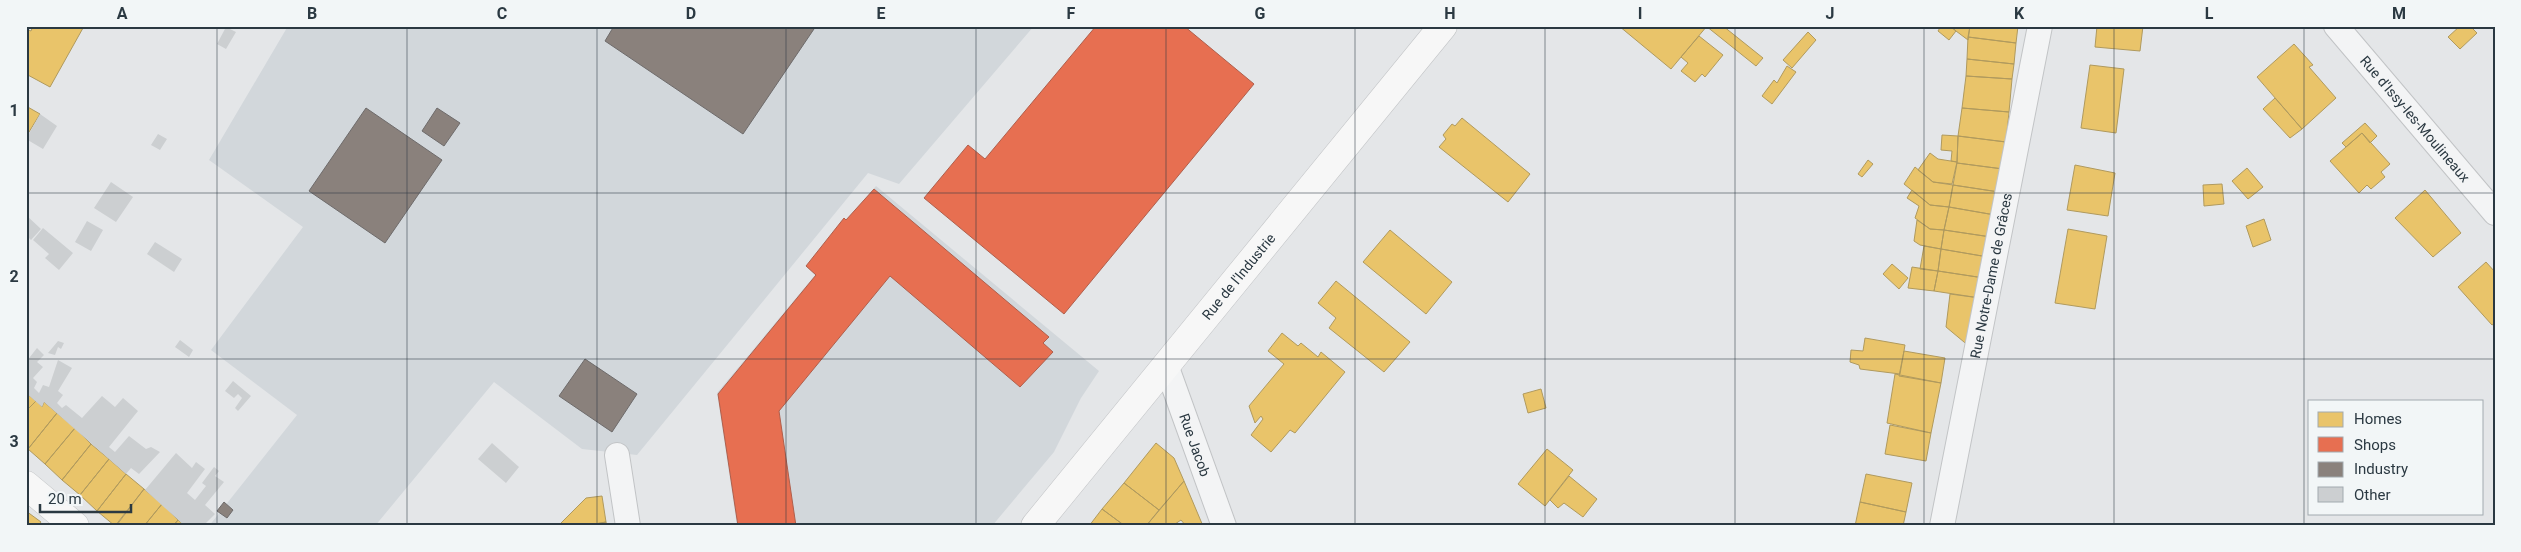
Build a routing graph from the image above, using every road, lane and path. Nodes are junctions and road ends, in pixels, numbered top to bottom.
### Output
1 (1443, 26) edge
2 (2040, 26) edge
3 (2336, 26) edge
4 (2495, 213) edge
5 (1166, 365) junction
6 (617, 455) dead end
7 (26, 485) edge
8 (75, 526) edge
9 (628, 526) edge
10 (1034, 526) edge
11 (1224, 526) edge
12 (1942, 526) edge

1 - 5 main road, Rue de l'Industrie
2 - 12 street, Rue Notre-Dame de Grâces
3 - 4 street, Rue d'Issy-les-Moulineaux
5 - 10 main road, Rue de l'Industrie
5 - 11 street, Rue Jacob
6 - 9 street
7 - 8 main road

